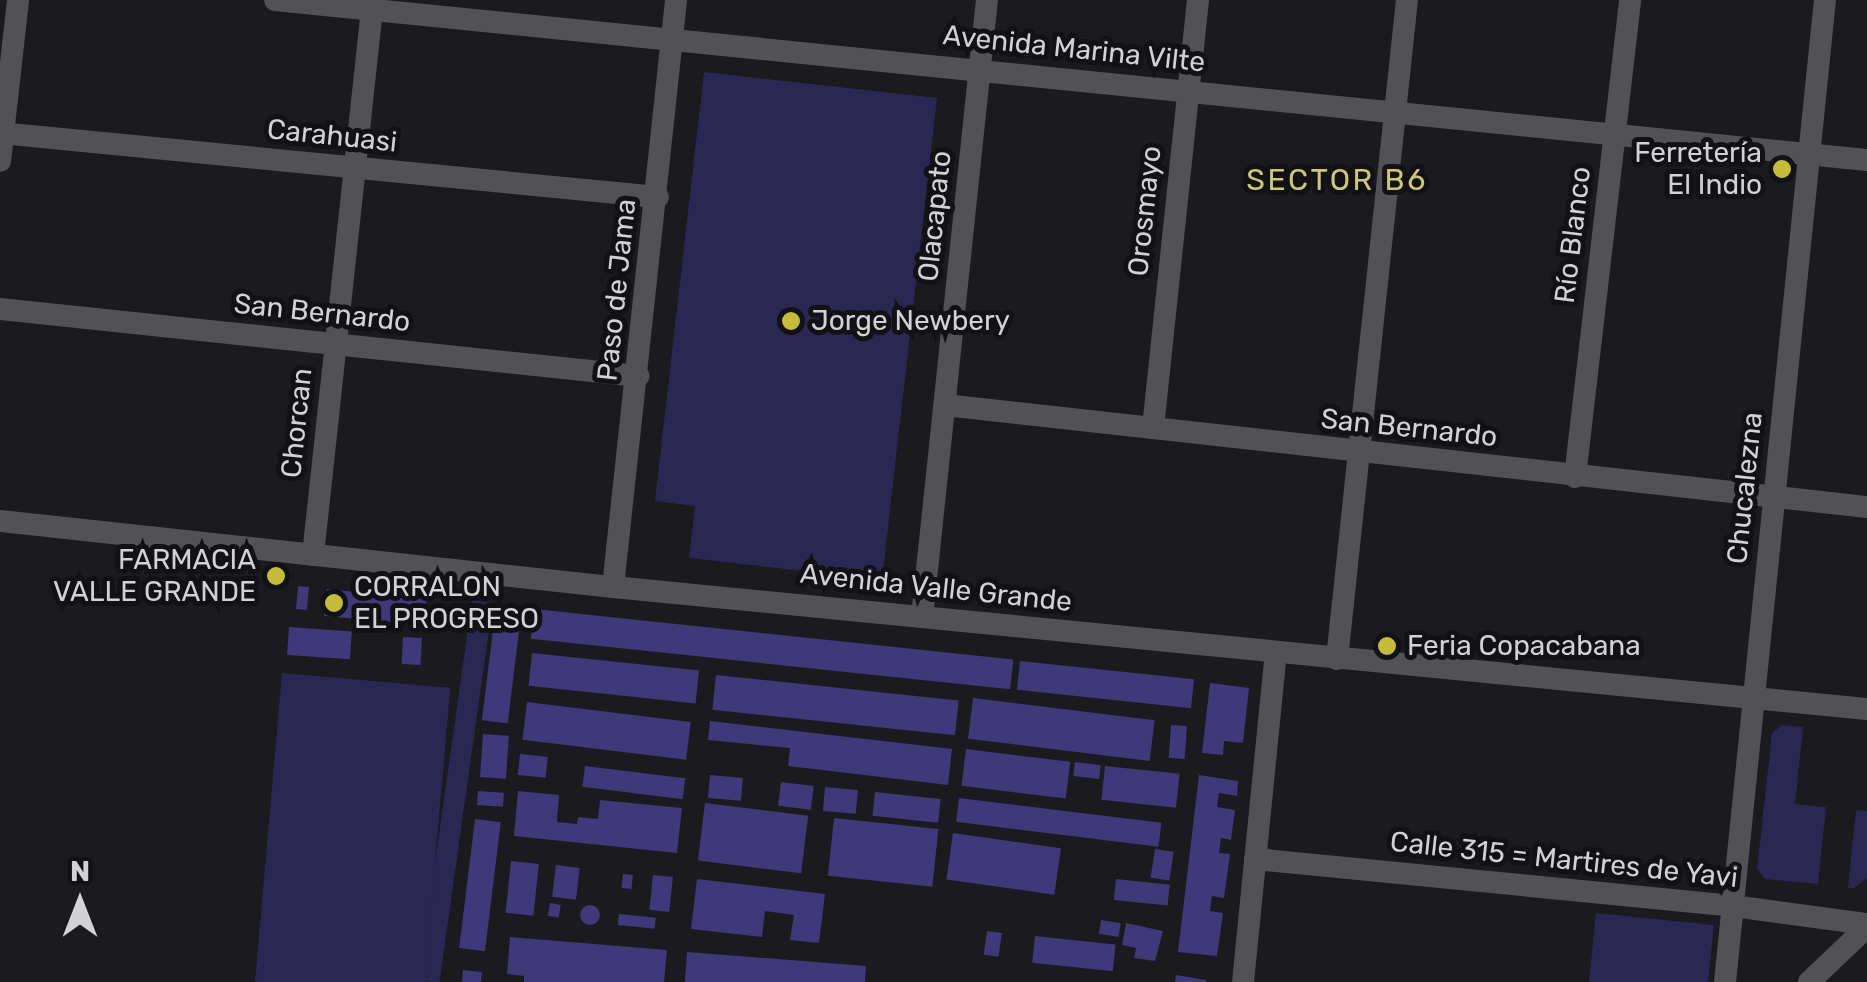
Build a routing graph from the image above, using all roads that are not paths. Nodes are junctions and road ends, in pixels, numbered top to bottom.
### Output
1 (18, 0) edge
2 (276, 0) edge
3 (676, 0) edge
4 (988, 0) edge
5 (1198, 0) edge
6 (1406, 0) edge
7 (1630, 0) edge
8 (1825, 0) edge
9 (372, 6) edge
10 (673, 40) junction
11 (981, 70) junction
12 (1188, 90) junction
13 (1396, 112) junction
14 (2, 133) edge
15 (1615, 135) junction
16 (1809, 154) junction
17 (1867, 160) edge
18 (0, 161) edge
19 (355, 168) junction
20 (658, 197) junction
21 (0, 309) edge
22 (336, 344) junction
23 (638, 376) junction
24 (945, 405) junction
25 (1153, 428) junction
26 (1358, 453) junction
27 (1575, 476) junction
28 (1774, 497) junction
29 (1867, 507) edge
30 (0, 521) edge
31 (313, 554) junction
32 (613, 587) junction
33 (922, 616) junction
34 (1276, 653) junction
35 (1337, 659) junction
36 (1754, 698) junction
37 (1867, 709) edge
38 (1255, 859) junction
39 (1733, 906) junction
40 (1867, 926) edge
41 (1243, 982) edge
42 (1725, 982) edge
43 (1808, 982) edge

1 - 14 street
2 - 9 street, Avenida Marina Vilte
3 - 10 street, Paso de Jama
4 - 11 street, Olacapato
5 - 12 street, Orosmayo
6 - 13 street
7 - 15 street, Río Blanco
8 - 16 street, Chucalezna
9 - 10 street, Avenida Marina Vilte
9 - 19 street, Chorcan
10 - 11 street, Avenida Marina Vilte
10 - 20 street, Paso de Jama
11 - 12 street, Avenida Marina Vilte
11 - 24 street, Olacapato
12 - 13 street, Avenida Marina Vilte
12 - 25 street, Orosmayo
13 - 15 street, Avenida Marina Vilte
13 - 26 street
14 - 18 street
14 - 19 street, Carahuasi
15 - 16 street, Avenida Marina Vilte
15 - 27 street, Río Blanco
16 - 17 street, Avenida Marina Vilte
16 - 28 street, Chucalezna
19 - 20 street, Carahuasi
19 - 22 street, Chorcan
20 - 23 street, Paso de Jama
21 - 22 street, San Bernardo
22 - 23 street, San Bernardo
22 - 31 street, Chorcan
23 - 32 street, Paso de Jama
24 - 25 street, San Bernardo
24 - 33 street, Olacapato
25 - 26 street, San Bernardo
26 - 27 street, San Bernardo
26 - 35 street
27 - 28 street, San Bernardo
28 - 29 street, San Bernardo
28 - 36 street, Chucalezna
30 - 31 street, Avenida Valle Grande
31 - 32 street, Avenida Valle Grande
32 - 33 street, Avenida Valle Grande
33 - 34 street, Avenida Valle Grande
34 - 35 street, Avenida Valle Grande
34 - 38 street
35 - 36 street, Avenida Valle Grande
36 - 37 street, Avenida Valle Grande
36 - 39 street, Chucalezna
38 - 39 street, Calle 315 = Martires de Yavi
38 - 41 street
39 - 40 street, Calle 315 = Martires de Yavi
39 - 42 street, Chucalezna
40 - 43 street

